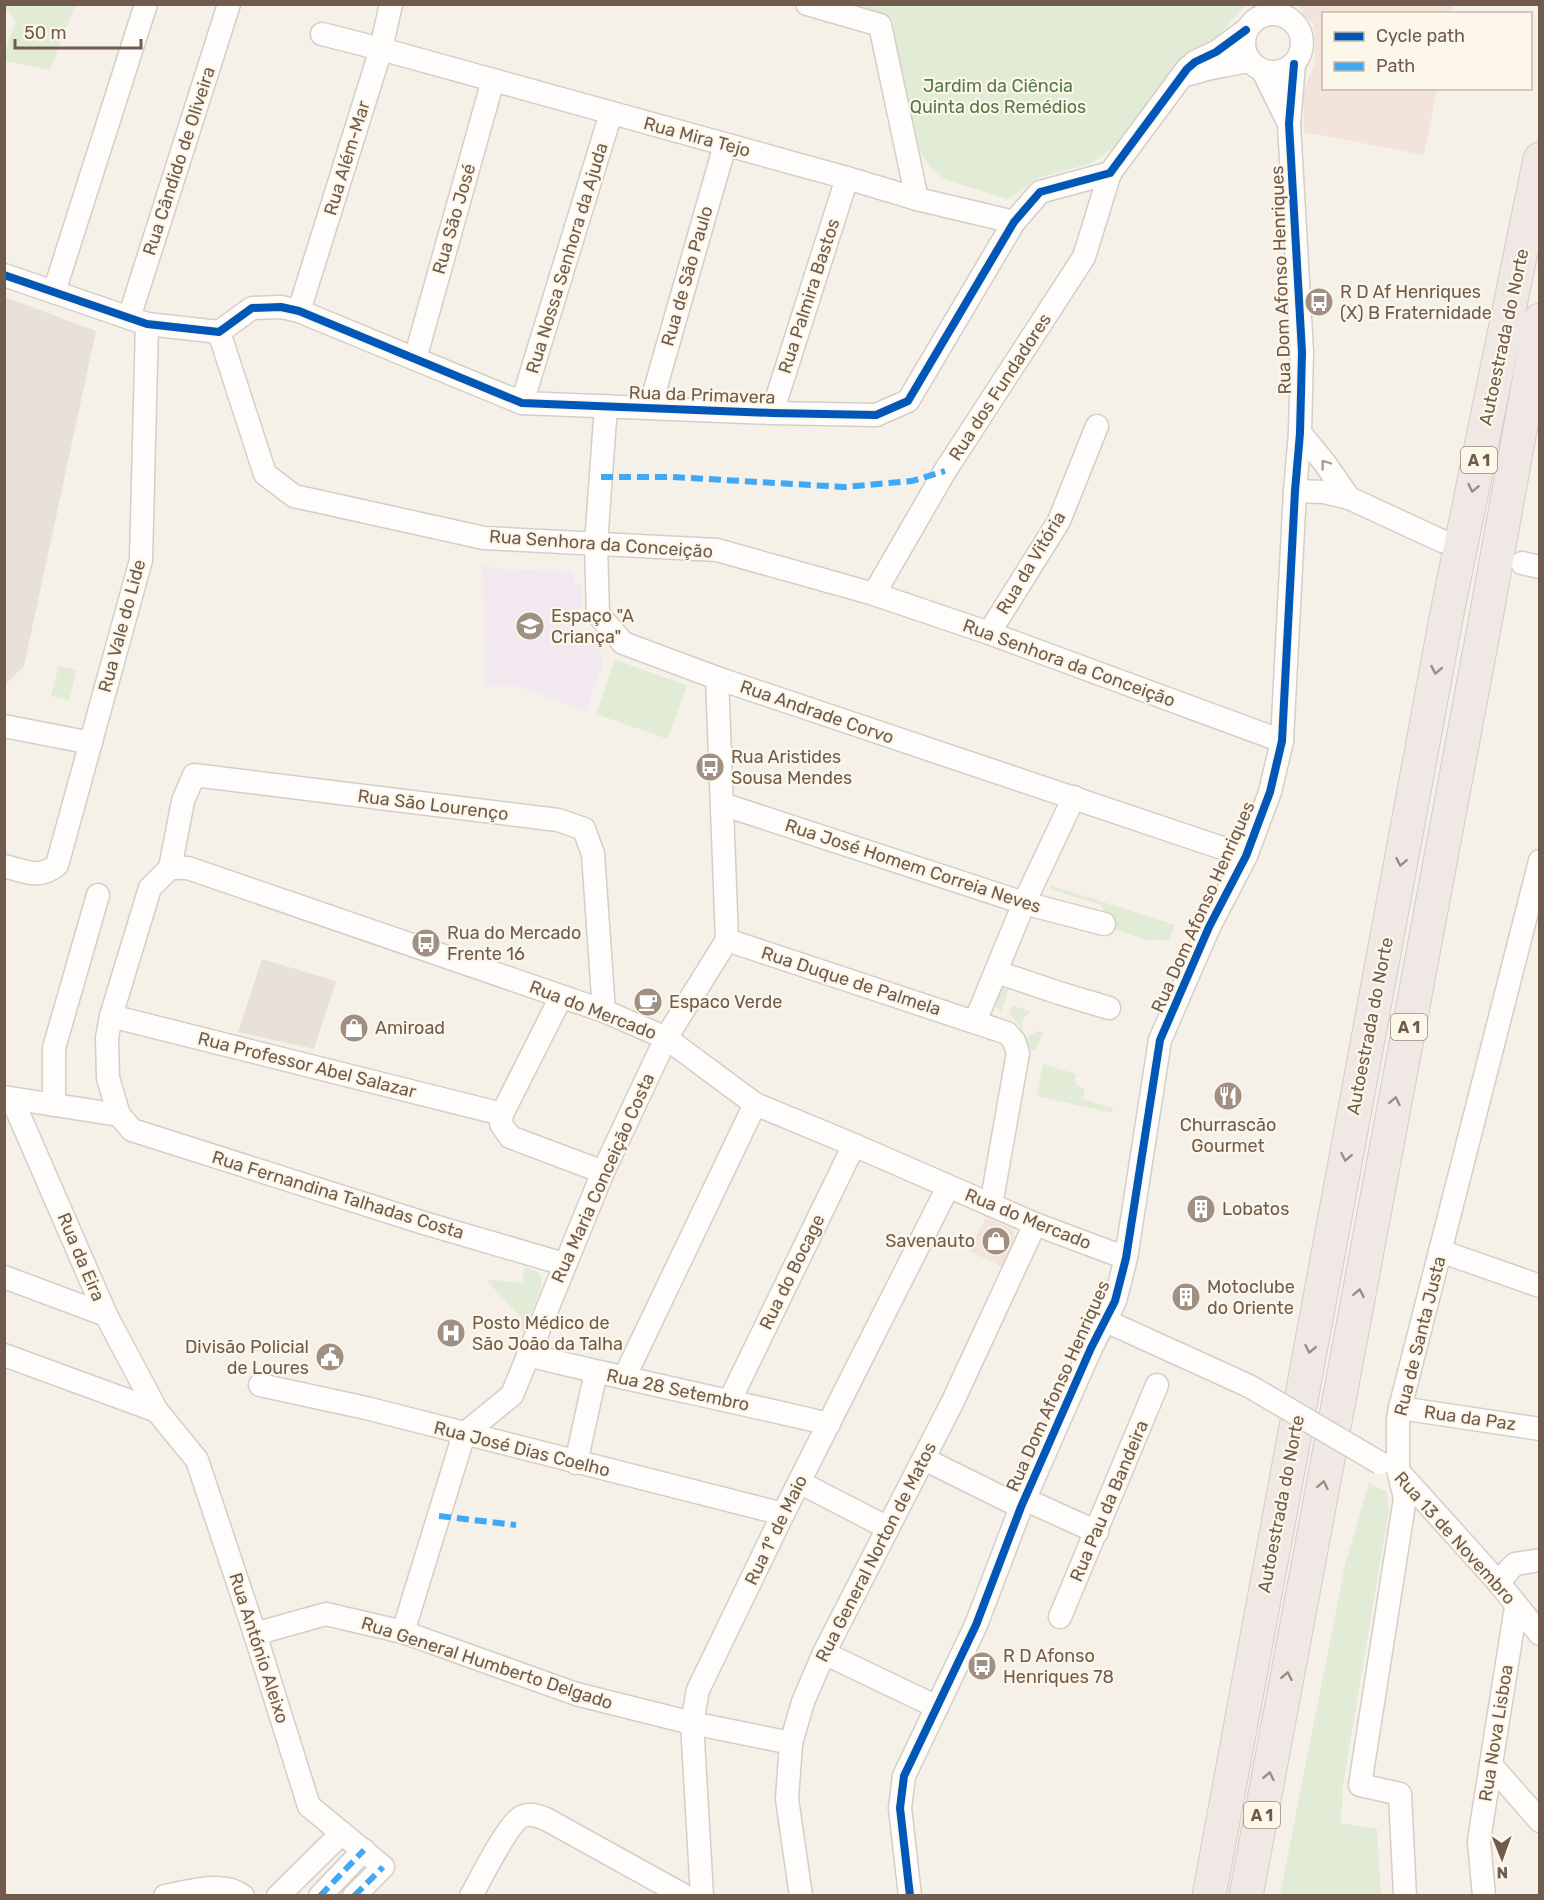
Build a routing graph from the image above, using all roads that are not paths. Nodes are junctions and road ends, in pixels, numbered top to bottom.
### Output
1 (146, 4) edge
2 (229, 4) edge
3 (391, 4) edge
4 (807, 4) edge
5 (1287, 11) edge
6 (1252, 19) edge
7 (322, 34) dead end
8 (381, 49) junction
9 (1294, 64) junction
10 (1256, 66) junction
11 (1180, 79) junction
12 (494, 80) junction
13 (611, 113) junction
14 (1289, 124) junction
15 (725, 145) junction
16 (1539, 159) edge
17 (1110, 173) junction
18 (847, 178) junction
19 (916, 199) junction
20 (1014, 222) junction
21 (4, 275) edge
22 (54, 292) junction
23 (299, 311) junction
24 (1539, 320) edge
25 (138, 321) junction
26 (219, 332) junction
27 (415, 359) junction
28 (522, 403) junction
29 (606, 406) junction
30 (650, 407) junction
31 (772, 413) junction
32 (1097, 426) dead end
33 (1300, 433) junction
34 (1295, 491) junction
35 (1349, 498) junction
36 (1442, 541) dead end
37 (596, 543) junction
38 (874, 594) junction
39 (989, 633) junction
40 (717, 678) junction
41 (4, 726) edge
42 (1282, 741) junction
43 (91, 743) junction
44 (1074, 797) junction
45 (722, 804) junction
46 (1246, 856) junction
47 (1539, 861) edge
48 (4, 866) edge
49 (170, 868) junction
50 (98, 896) dead end
51 (1024, 903) junction
52 (1104, 924) dead end
53 (727, 940) junction
54 (997, 972) junction
55 (561, 997) junction
56 (1109, 1008) dead end
57 (604, 1011) junction
58 (111, 1016) junction
59 (975, 1022) junction
60 (666, 1038) junction
61 (8, 1098) edge
62 (754, 1104) junction
63 (54, 1105) junction
64 (502, 1114) junction
65 (119, 1115) junction
66 (854, 1145) junction
67 (603, 1172) junction
68 (948, 1187) junction
69 (991, 1205) junction
70 (1035, 1224) junction
71 (1440, 1251) junction
72 (1126, 1258) junction
73 (564, 1264) junction
74 (4, 1277) edge
75 (1539, 1286) edge
76 (106, 1315) junction
77 (1106, 1321) junction
78 (4, 1355) edge
79 (528, 1355) junction
80 (596, 1372) junction
81 (624, 1378) junction
82 (260, 1385) dead end
83 (1157, 1385) dead end
84 (730, 1400) junction
85 (1400, 1408) junction
86 (157, 1411) junction
87 (828, 1424) junction
88 (1539, 1429) edge
89 (464, 1434) junction
90 (924, 1459) junction
91 (576, 1462) junction
92 (1389, 1466) junction
93 (799, 1482) junction
94 (1022, 1503) junction
95 (783, 1514) junction
96 (888, 1528) junction
97 (1097, 1532) junction
98 (1539, 1560) edge
99 (1498, 1582) junction
100 (1516, 1606) junction
101 (1060, 1617) dead end
102 (403, 1632) junction
103 (255, 1634) junction
104 (1539, 1634) edge
105 (824, 1653) junction
106 (937, 1707) junction
107 (692, 1723) junction
108 (790, 1743) junction
109 (1491, 1765) junction
110 (1539, 1821) edge
111 (342, 1833) junction
112 (364, 1850) junction
113 (165, 1896) edge
114 (243, 1896) edge
115 (278, 1896) edge
116 (320, 1896) edge
117 (354, 1896) edge
118 (471, 1896) edge
119 (686, 1896) edge
120 (702, 1896) edge
121 (801, 1896) edge
122 (910, 1896) edge
123 (1209, 1896) edge
124 (1246, 1896) edge
125 (1405, 1896) edge
126 (1484, 1896) edge

1 - 22 street
2 - 25 street, Rua Cândido de Oliveira
3 - 8 street, Rua Além-Mar
4 - 19 street
5 - 6 street
5 - 9 street
6 - 10 street
6 - 11 street
7 - 8 street, Rua Mira Tejo
8 - 12 street, Rua Mira Tejo
8 - 23 street, Rua Além-Mar
9 - 10 street
9 - 14 street, Rua Dom Afonso Henriques
10 - 11 street
10 - 14 street, Rua Dom Afonso Henriques
11 - 17 street
12 - 13 street, Rua Mira Tejo
12 - 27 street, Rua São José
13 - 15 street, Rua Mira Tejo
13 - 28 street, Rua Nossa Senhora da Ajuda
14 - 33 street, Rua Dom Afonso Henriques
15 - 18 street, Rua Mira Tejo
15 - 30 street, Rua de São Paulo
16 -> 123 highway, Autoestrada do Norte / A 1
17 - 20 street, Rua da Primavera
17 - 38 street, Rua dos Fundadores
18 - 19 street, Rua Mira Tejo
18 - 31 street, Rua Palmira Bastos
19 - 20 street, Rua Mira Tejo
20 - 31 street, Rua da Primavera
21 - 22 street
22 - 25 street
23 - 26 street, Rua da Primavera
23 - 27 street, Rua da Primavera
124 -> 24 highway, Autoestrada do Norte / A 1
25 - 26 street
25 - 43 street, Rua Vale do Lide
26 - 37 street, Rua Senhora da Conceição
27 - 28 street, Rua da Primavera
28 - 29 street, Rua da Primavera
29 - 30 street, Rua da Primavera
29 - 37 street, Rua Andrade Corvo
30 - 31 street, Rua da Primavera
32 - 39 street, Rua da Vitória
33 - 34 street, Rua Dom Afonso Henriques
35 -> 33 street
34 - 35 street
34 - 42 street, Rua Dom Afonso Henriques
35 - 36 street
37 - 38 street, Rua Senhora da Conceição
37 - 40 street, Rua Andrade Corvo
38 - 39 street, Rua Senhora da Conceição
39 - 42 street, Rua Senhora da Conceição
40 - 44 street, Rua Andrade Corvo
40 - 45 street
41 - 43 street
42 - 46 street, Rua Dom Afonso Henriques
43 - 48 street, Rua Vale do Lide
44 - 46 street, Rua Andrade Corvo
44 - 51 street
45 - 51 street, Rua José Homem Correia Neves
45 - 53 street
46 - 72 street, Rua Dom Afonso Henriques
47 - 71 street, Rua de Santa Justa
49 - 55 street, Rua do Mercado
49 - 57 street, Rua São Lourenço
49 - 58 street
50 - 63 street
51 - 52 street, Rua José Homem Correia Neves
51 - 54 street
53 - 59 street, Rua Duque de Palmela
53 - 60 street, Rua Maria Conceição Costa
54 - 56 street
54 - 59 street
55 - 57 street, Rua do Mercado
55 - 64 street
57 - 60 street, Rua do Mercado
58 - 64 street, Rua Professor Abel Salazar
58 - 65 street
59 - 69 street, Rua Duque de Palmela
60 - 62 street, Rua do Mercado
60 - 67 street, Rua Maria Conceição Costa
61 - 63 street
61 - 76 street, Rua da Eira
62 - 66 street, Rua do Mercado
62 - 81 street
63 - 65 street
64 - 67 street
65 - 73 street, Rua Fernandina Talhadas Costa
66 - 68 street, Rua do Mercado
66 - 84 street, Rua do Bocage
67 - 73 street, Rua Maria Conceição Costa
68 - 69 street, Rua do Mercado
68 - 87 street, Rua 1º de Maio
69 - 70 street, Rua do Mercado
70 - 72 street, Rua do Mercado
70 - 90 street, Rua General Norton de Matos
71 - 75 street
71 - 85 street, Rua de Santa Justa
72 - 77 street, Rua Dom Afonso Henriques
73 - 79 street, Rua Maria Conceição Costa
74 - 76 street
76 - 86 street, Rua da Eira
77 - 92 street, Rua 13 de Novembro, bridge
77 - 94 street, Rua Dom Afonso Henriques
78 - 86 street
79 - 80 street, Rua 28 Setembro
79 - 89 street, Rua Maria Conceição Costa
80 - 81 street, Rua 28 Setembro
80 - 91 street
81 - 84 street, Rua 28 Setembro
82 - 89 street, Rua José Dias Coelho
83 - 97 street, Rua Pau da Bandeira
84 - 87 street, Rua 28 Setembro
85 - 88 street, Rua da Paz
85 - 92 street, Rua de Santa Justa
86 - 103 street, Rua António Aleixo
87 - 93 street, Rua 1º de Maio
89 - 91 street, Rua José Dias Coelho
89 - 102 street
90 - 94 street
90 - 96 street, Rua General Norton de Matos
91 - 95 street, Rua José Dias Coelho
92 - 99 street, Rua 13 de Novembro
92 - 125 street, Rua de Santa Justa
93 - 95 street, Rua 1º de Maio
93 - 96 street
94 - 97 street
94 - 106 street, Rua Dom Afonso Henriques
95 - 107 street, Rua 1º de Maio
96 - 105 street, Rua General Norton de Matos
97 - 101 street, Rua Pau da Bandeira
98 - 99 street
99 - 100 street, Rua 13 de Novembro
100 - 104 street, Rua 13 de Novembro
100 - 109 street, Rua Nova Lisboa
102 - 103 street, Rua General Humberto Delgado
102 - 107 street, Rua General Humberto Delgado
103 - 111 street, Rua António Aleixo
105 - 106 street
105 - 108 street, Rua General Norton de Matos
106 - 122 street, Rua Dom Afonso Henriques
107 - 108 street, Rua General Humberto Delgado
107 - 120 street, Rua 1º de Maio
108 - 121 street, Rua General Norton de Matos
109 - 110 street
109 - 126 street, Rua Nova Lisboa
111 - 112 street, Rua António Aleixo
111 - 115 street
112 - 116 street
112 - 117 street, Rua António Aleixo
113 - 114 street
118 - 119 street

